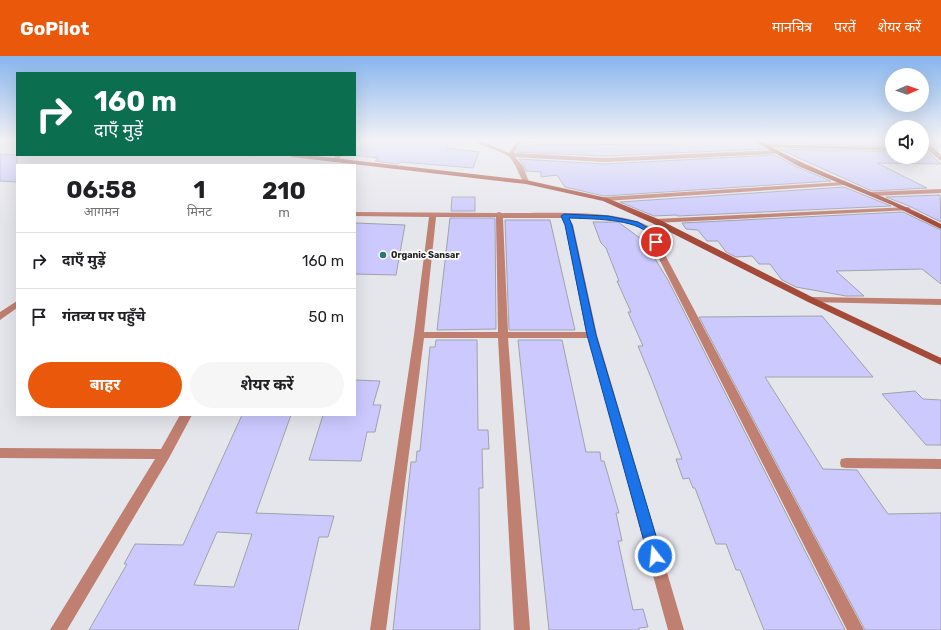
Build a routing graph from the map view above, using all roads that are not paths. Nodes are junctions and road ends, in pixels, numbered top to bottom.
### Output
1 (406, 167) edge
2 (520, 167) edge
3 (802, 167) edge
4 (526, 182) junction
5 (843, 184) junction
6 (941, 191) edge
7 (872, 194) junction
8 (605, 199) junction
9 (908, 209) junction
10 (356, 214) edge
11 (433, 214) junction
12 (498, 214) junction
13 (564, 216) junction
14 (655, 221) junction
15 (941, 227) edge
16 (811, 300) junction
17 (941, 302) edge
18 (16, 305) edge
19 (0, 317) edge
20 (419, 335) junction
21 (503, 335) junction
22 (592, 335) junction
23 (941, 362) edge
24 (185, 416) edge
25 (0, 453) edge
26 (165, 454) junction
27 (846, 464) dead end
28 (941, 464) edge
29 (58, 630) edge
30 (378, 630) edge
31 (522, 630) edge
32 (676, 630) edge
33 (856, 630) edge

1 - 4 street
2 - 4 street
3 - 5 street
4 - 8 street
5 - 7 street
5 - 8 street
6 - 7 street
7 - 9 street
8 - 14 street
9 - 14 street
9 - 15 street
10 - 11 street
11 - 12 street
11 - 20 street
12 - 13 street
12 - 21 street
13 - 22 street
13 - 33 street
14 - 16 street
16 - 17 street
16 - 23 street
18 - 19 street
20 - 21 street
20 - 30 street
21 - 22 street
21 - 31 street
22 - 32 street
24 - 26 street
25 - 26 street
26 - 29 street
27 - 28 street

